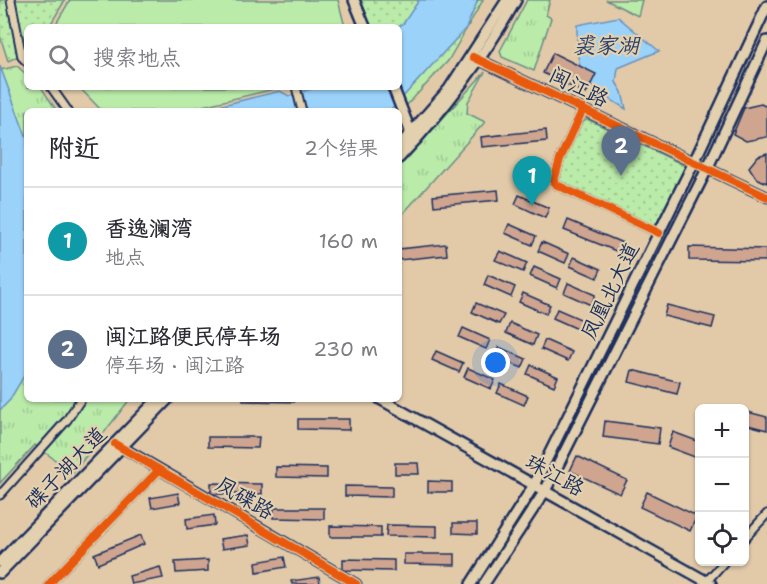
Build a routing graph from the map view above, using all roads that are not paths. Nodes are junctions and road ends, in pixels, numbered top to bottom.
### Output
1 (11, 0) edge
2 (354, 0) edge
3 (507, 0) edge
4 (516, 0) edge
5 (767, 6) edge
6 (364, 24) edge
7 (766, 44) edge
8 (24, 59) edge
9 (476, 59) junction
10 (53, 90) edge
11 (297, 90) edge
12 (394, 90) edge
13 (66, 108) edge
14 (301, 108) edge
15 (401, 108) edge
16 (583, 109) junction
17 (402, 110) edge
18 (411, 134) junction
19 (402, 143) edge
20 (402, 155) edge
21 (694, 162) junction
22 (707, 169) junction
23 (767, 197) edge
24 (659, 233) junction
25 (79, 402) edge
26 (155, 402) edge
27 (165, 402) edge
28 (385, 402) edge
29 (118, 446) junction
30 (159, 470) junction
31 (534, 484) junction
32 (545, 491) junction
33 (0, 495) edge
34 (767, 514) edge
35 (749, 534) edge
36 (0, 562) edge
37 (720, 566) edge
38 (0, 573) edge
39 (705, 583) edge
40 (49, 584) edge
41 (357, 584) edge
42 (471, 584) edge
43 (484, 584) edge

1 - 8 street
2 - 6 main road
3 - 9 main road
4 - 9 main road
5 - 21 main road, 凤凰北大道
7 - 22 main road, 凤凰北大道
9 - 16 street, 闽江路
9 - 18 main road
9 - 20 main road
10 - 13 street
11 - 14 street
12 - 15 main road
16 - 21 street, 闽江路
16 - 24 street
17 - 18 main road
18 - 19 main road
21 - 22 street, 闽江路
21 - 24 main road, 凤凰北大道
22 - 23 street, 闽江路
22 - 32 main road, 凤凰北大道
24 - 31 main road, 凤凰北大道
25 - 33 street
26 - 29 main road, 碟子湖大道
27 - 29 main road, 碟子湖大道
28 - 31 main road, 珠江路
29 - 30 street, 凤碟路
29 - 36 main road, 碟子湖大道
29 - 38 main road, 碟子湖大道
30 - 40 street
30 - 41 street, 凤碟路
31 - 32 main road, 珠江路
31 - 42 main road, 凤凰北大道
32 - 39 main road, 珠江路
32 - 43 main road, 凤凰北大道
34 - 35 street
37 - 39 street

